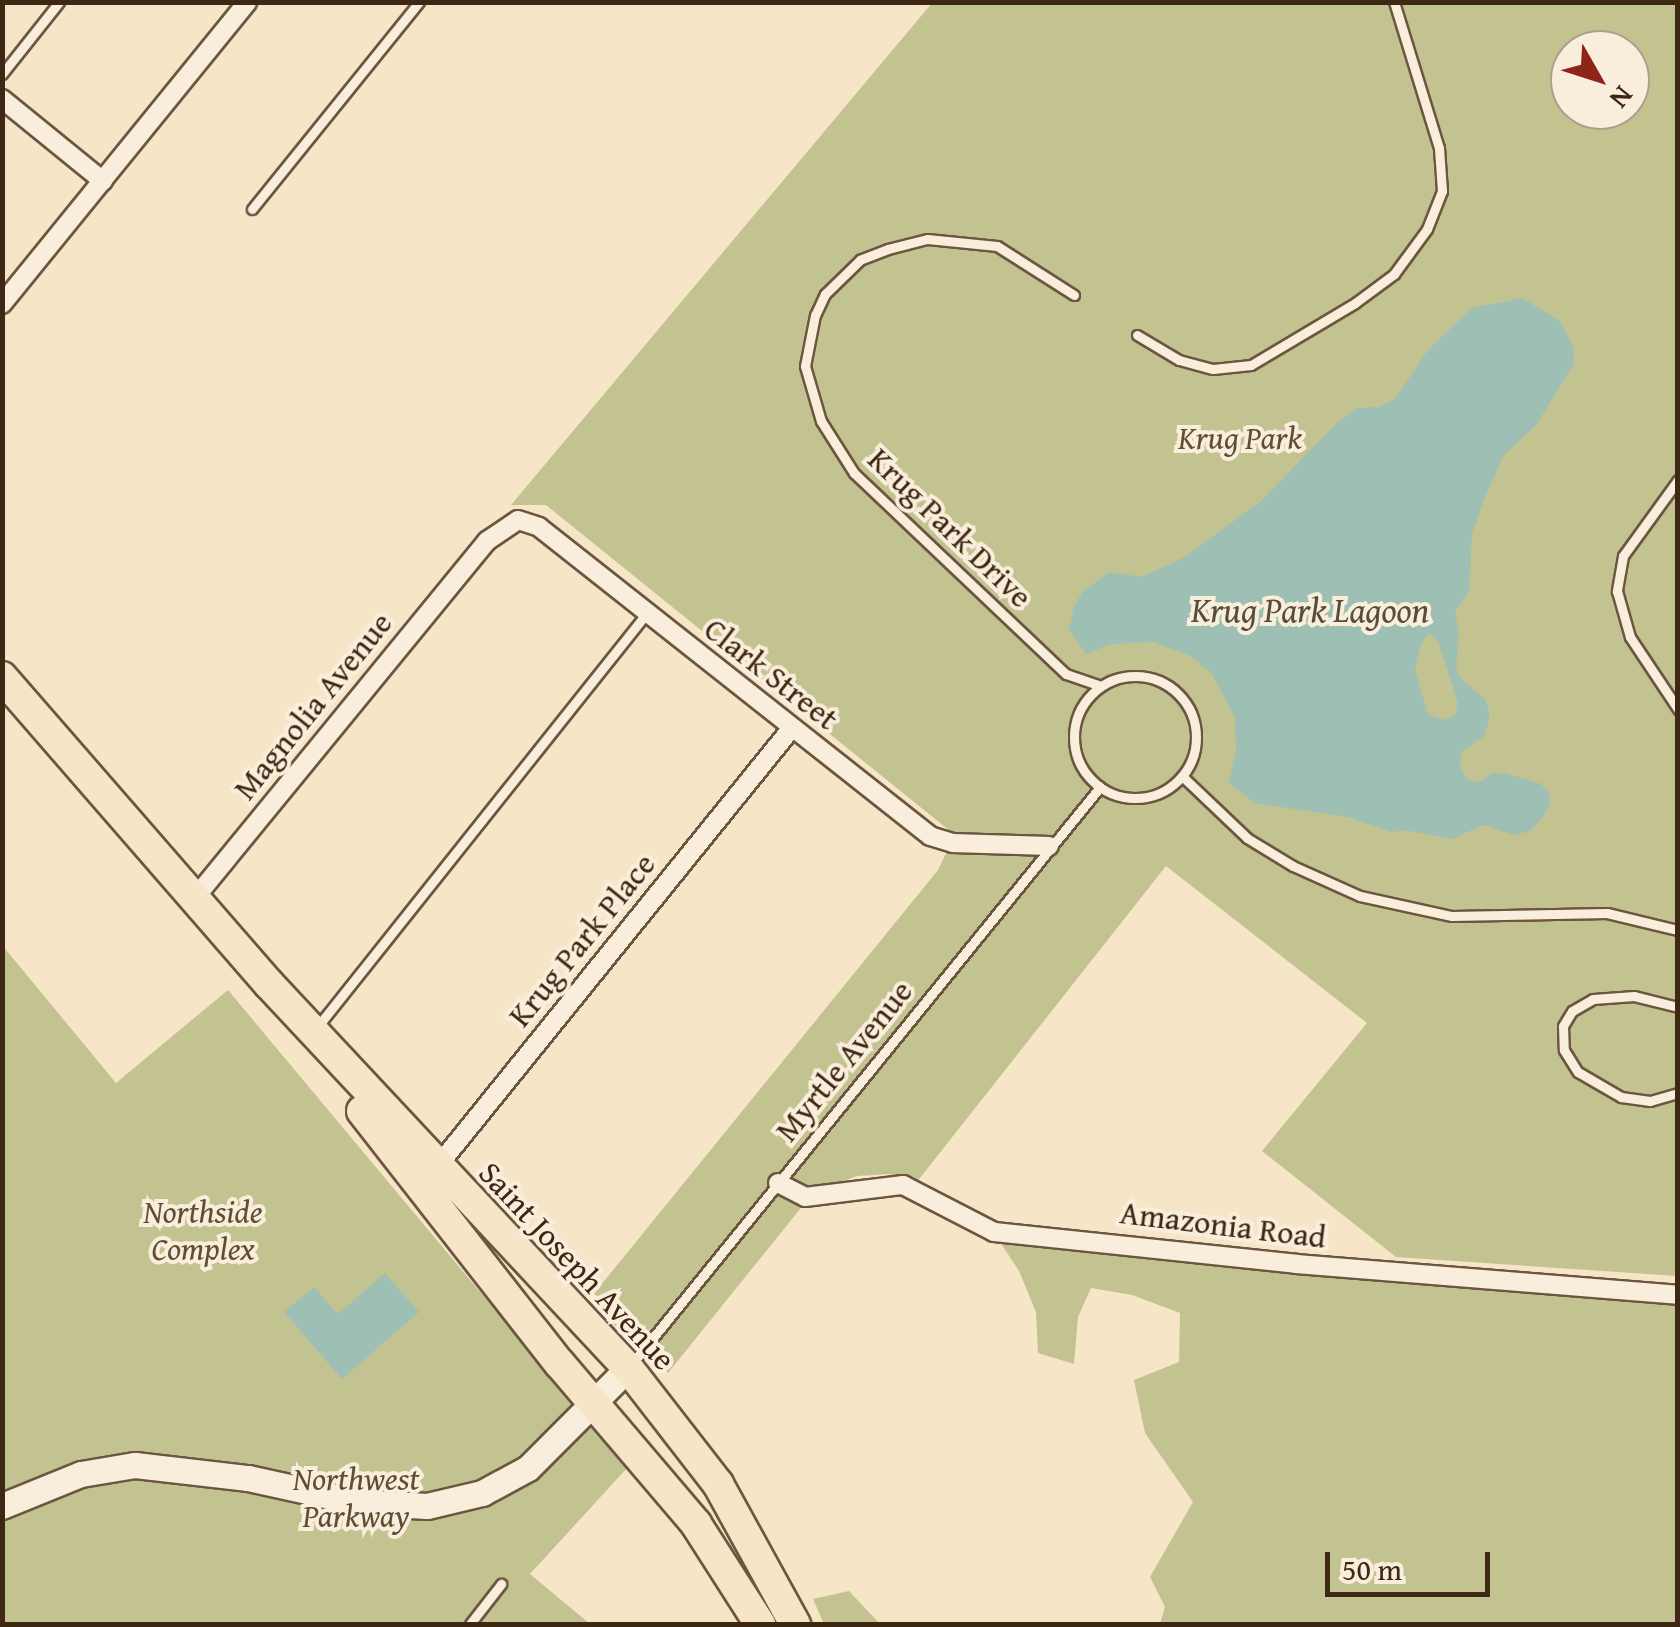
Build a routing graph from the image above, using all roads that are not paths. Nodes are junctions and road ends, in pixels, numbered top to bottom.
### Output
1 (60, 2) edge
2 (247, 2) edge
3 (419, 2) edge
4 (1394, 2) edge
5 (2, 74) edge
6 (2, 99) edge
7 (103, 181) junction
8 (252, 210) dead end
9 (1074, 295) dead end
10 (2, 304) edge
11 (1136, 335) dead end
12 (1678, 480) edge
13 (479, 551) joint
14 (646, 614) junction
15 (2, 676) edge
16 (1101, 686) junction
17 (1678, 709) edge
18 (791, 729) junction
19 (1182, 776) junction
20 (1100, 787) junction
21 (1049, 846) junction
22 (194, 899) junction
23 (1678, 930) edge
24 (269, 984) junction
25 (1678, 1007) edge
26 (313, 1032) junction
27 (1678, 1093) edge
28 (428, 1178) junction
29 (778, 1183) junction
30 (1678, 1295) edge
31 (628, 1368) junction
32 (594, 1404) junction
33 (2, 1506) edge
34 (501, 1584) dead end
35 (470, 1624) edge
36 (760, 1624) edge
37 (795, 1624) edge

1 - 5 lane
2 - 7 street
3 - 8 lane
4 - 11 lane
6 - 7 street
7 - 10 street
9 - 16 lane, Krug Park Drive
12 - 17 lane
13 - 14 street, Clark Street
13 - 22 street, Magnolia Avenue
14 - 18 street, Clark Street
14 - 26 lane
15 - 22 main road, Saint Joseph Avenue
16 - 19 lane
16 - 20 lane
18 - 21 street, Clark Street
18 - 28 street, Krug Park Place
19 - 20 lane
19 - 23 lane
20 - 21 lane, Myrtle Avenue
21 - 29 lane, Myrtle Avenue
22 - 24 main road, Saint Joseph Avenue
24 - 26 main road, Saint Joseph Avenue
24 - 28 main road, Saint Joseph Avenue
25 - 27 lane
26 - 28 main road, Saint Joseph Avenue
28 - 31 main road, Saint Joseph Avenue
28 - 32 main road, Saint Joseph Avenue
29 - 30 street, Amazonia Road
29 - 31 lane, Myrtle Avenue
31 - 32 street
31 - 37 main road, Saint Joseph Avenue
32 - 33 street
32 - 36 main road, Saint Joseph Avenue
34 - 35 lane

